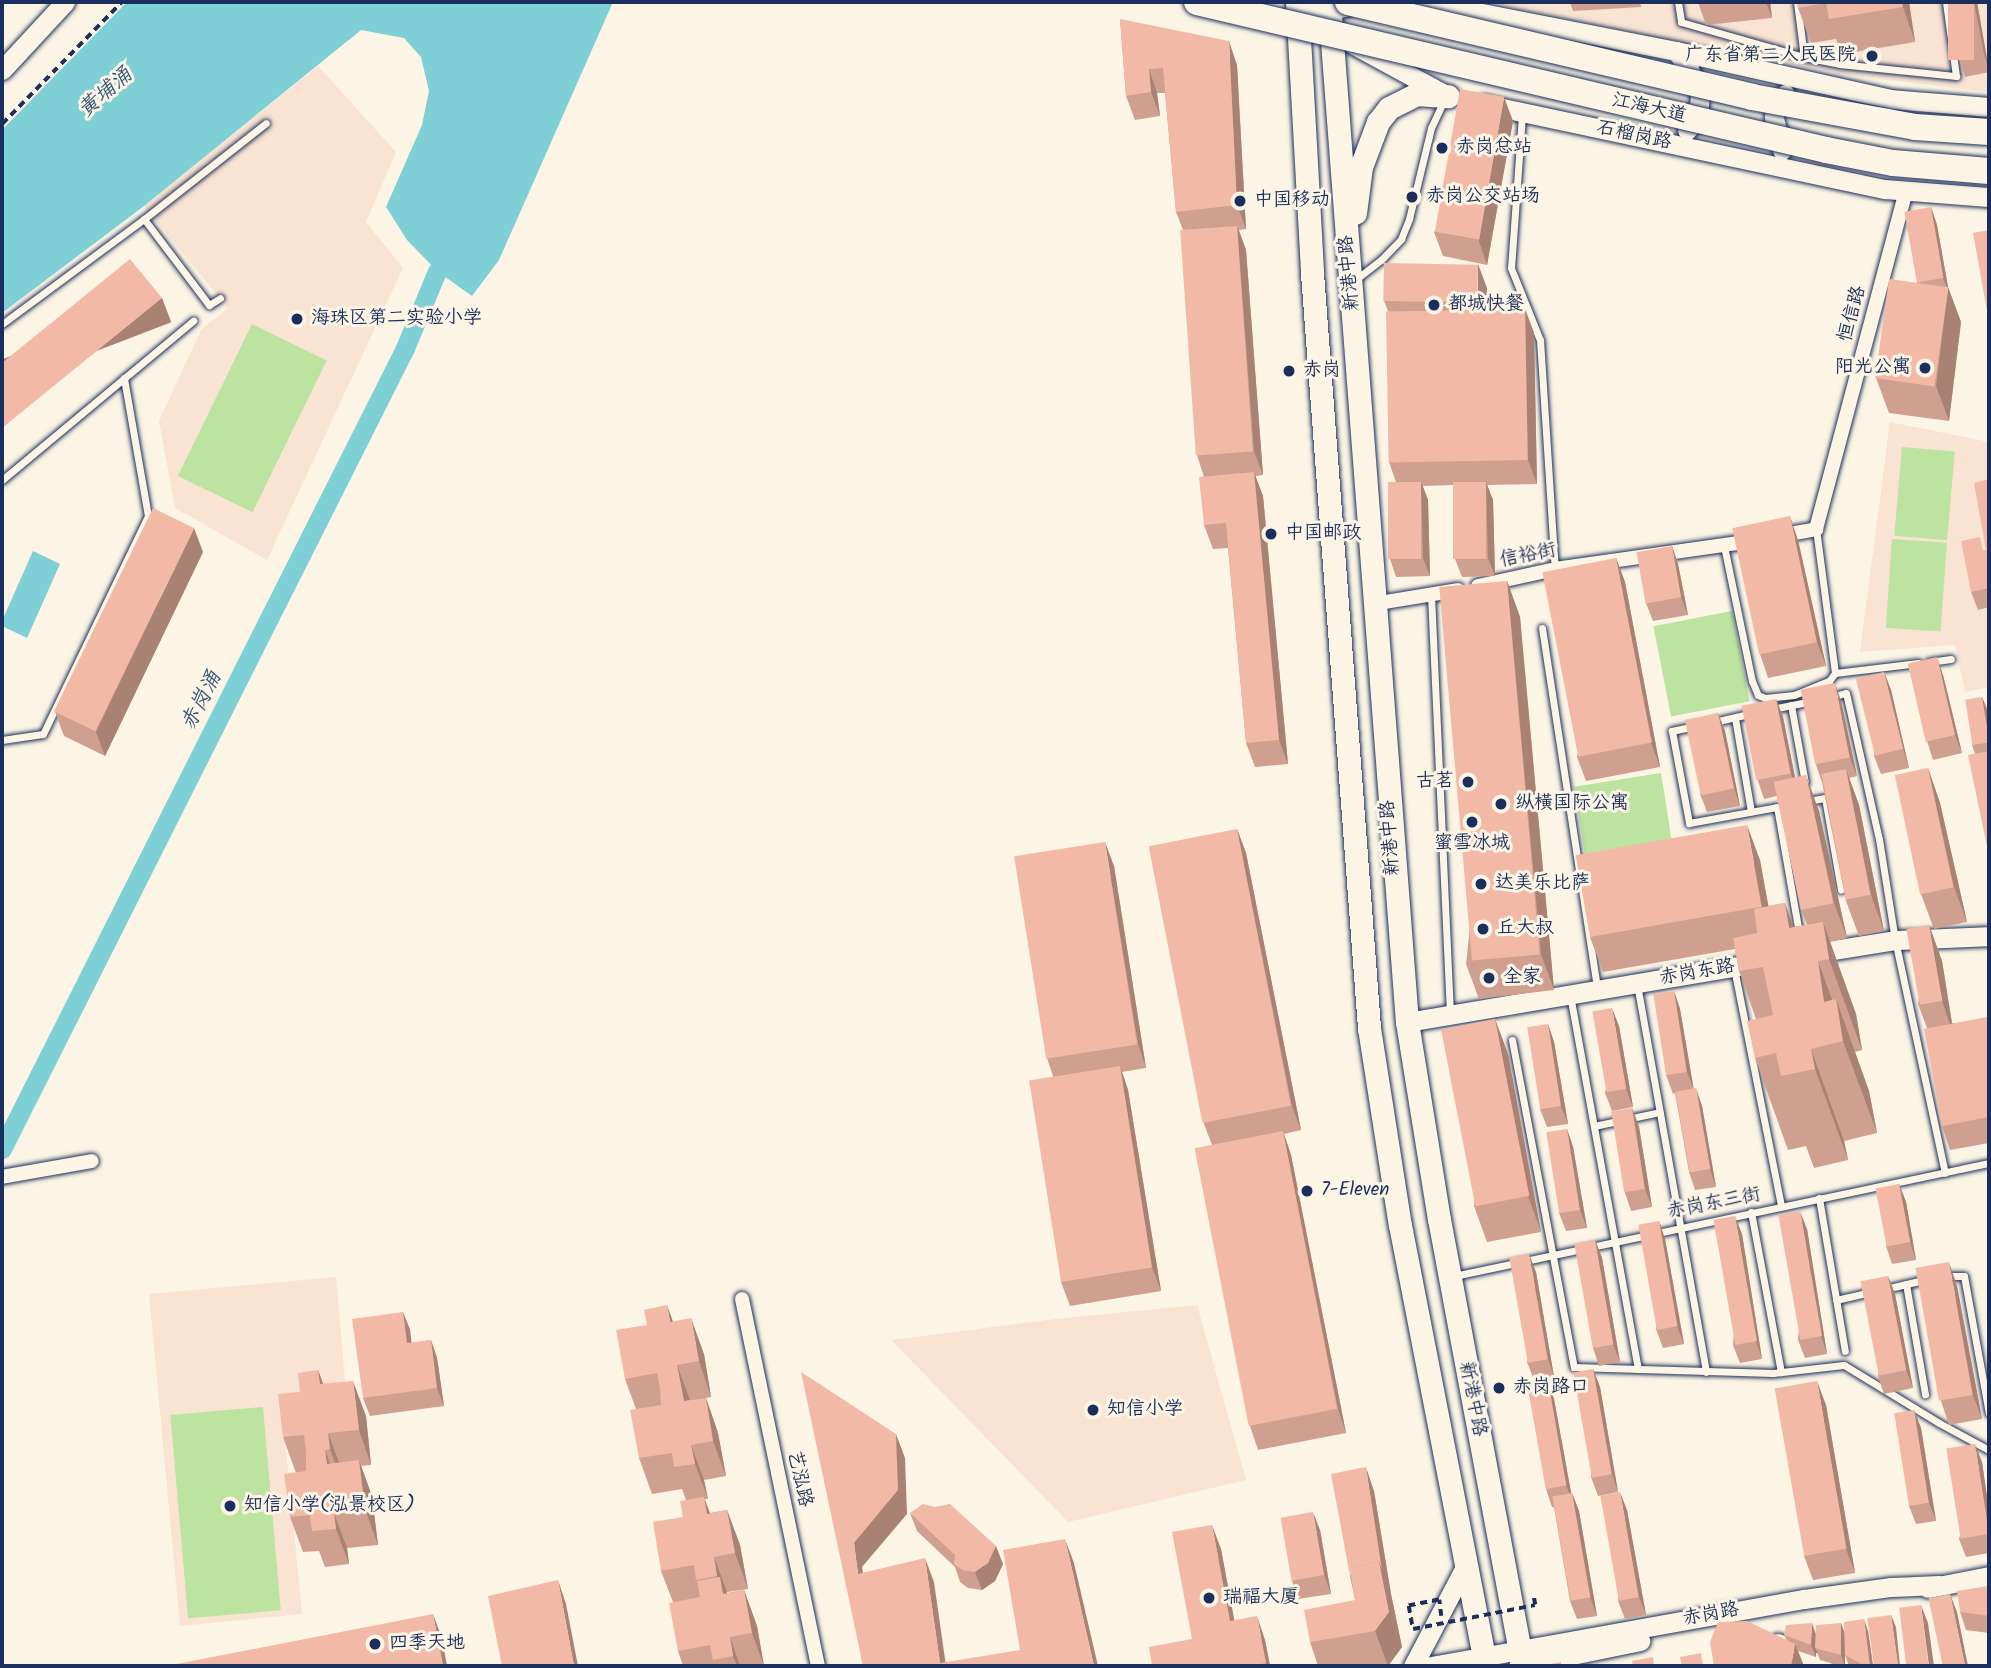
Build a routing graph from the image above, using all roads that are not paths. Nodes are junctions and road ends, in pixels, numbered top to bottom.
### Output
1 (65, 2) edge
2 (1197, 2) edge
3 (1377, 2) edge
4 (1426, 2) edge
5 (1678, 2) edge
6 (1797, 2) edge
7 (1946, 2) edge
8 (1336, 4) edge
9 (1309, 20) edge
10 (1676, 51) junction
11 (1804, 57) junction
12 (2, 70) edge
13 (1806, 80) junction
14 (1448, 96) junction
15 (1989, 107) edge
16 (1523, 112) junction
17 (266, 123) dead end
18 (1989, 132) edge
19 (1339, 135) junction
20 (1303, 137) junction
21 (1662, 142) junction
22 (1793, 169) junction
23 (1989, 171) edge
24 (1906, 191) junction
25 (1989, 197) edge
26 (144, 219) junction
27 (1351, 283) junction
28 (220, 298) dead end
29 (193, 321) dead end
30 (2, 324) edge
31 (124, 379) junction
32 (2, 480) edge
33 (1816, 529) junction
34 (1724, 546) junction
35 (1555, 569) junction
36 (1432, 595) junction
37 (1373, 604) junction
38 (1542, 628) dead end
39 (1951, 659) dead end
40 (1835, 673) junction
41 (1791, 705) junction
42 (1735, 718) junction
43 (2, 740) edge
44 (1808, 801) junction
45 (1798, 803) edge
46 (1788, 805) edge
47 (1777, 807) junction
48 (1751, 812) junction
49 (1841, 890) edge
50 (1989, 936) edge
51 (1895, 940) junction
52 (1400, 955) junction
53 (1789, 958) junction
54 (1363, 959) junction
55 (1734, 967) junction
56 (1637, 983) junction
57 (1597, 990) junction
58 (1570, 995) junction
59 (1450, 1015) junction
60 (1407, 1022) junction
61 (1369, 1028) junction
62 (1512, 1040) dead end
63 (1660, 1112) junction
64 (1594, 1126) junction
65 (92, 1161) dead end
66 (1989, 1163) edge
67 (1945, 1173) junction
68 (2, 1177) edge
69 (1819, 1199) junction
70 (1781, 1206) junction
71 (1751, 1212) junction
72 (1681, 1226) junction
73 (1615, 1241) junction
74 (1552, 1255) junction
75 (1449, 1277) junction
76 (1906, 1284) junction
77 (742, 1299) dead end
78 (1836, 1300) junction
79 (1845, 1351) dead end
80 (1638, 1369) junction
81 (1706, 1372) junction
82 (1781, 1372) junction
83 (1925, 1394) dead end
84 (1989, 1413) edge
85 (1989, 1450) edge
86 (1467, 1563) junction
87 (1989, 1576) edge
88 (1939, 1585) junction
89 (1752, 1628) junction
90 (1486, 1661) edge
91 (1521, 1661) edge
92 (1818, 1665) edge
93 (818, 1666) edge
94 (1413, 1666) edge
95 (1431, 1666) edge

1 - 12 street
2 - 9 highway, 江海大道, bridge
3 - 8 street
4 - 10 street
5 - 11 lane
6 - 11 lane
7 - 11 lane
8 - 9 main road, 新港中路
8 - 9 street
8 - 18 highway, 江海大道, bridge
9 - 14 street, 石榴岗路
9 - 19 main road, 新港中路
9 - 20 main road, 新港中路
9 - 23 highway, 江海大道, bridge
10 - 13 street
10 - 21 street
13 - 15 street
13 - 22 street
14 - 16 street, 石榴岗路
14 - 27 lane
14 - 27 main road
16 - 21 street, 石榴岗路
16 - 35 lane
17 - 26 lane
19 - 20 main road
19 - 27 main road, 新港中路
20 - 54 main road, 新港中路
21 - 22 street, 石榴岗路
22 - 24 street, 石榴岗路
24 - 25 street, 石榴岗路
24 - 33 street, 恒信路
26 - 28 lane
26 - 30 lane
27 - 37 main road, 新港中路
29 - 31 lane
31 - 32 lane
31 - 43 lane
33 - 34 street, 信裕街
33 - 40 lane
34 - 35 street, 信裕街
34 - 40 lane
35 - 36 street, 信裕街
36 - 37 street, 信裕街
36 - 59 lane
37 - 52 main road, 新港中路
38 - 57 lane
39 - 40 lane
41 - 42 lane
41 - 44 lane
41 - 51 lane
42 - 48 lane
42 - 48 lane
44 - 45 lane
44 - 49 lane
46 - 47 lane
47 - 48 lane
47 - 53 lane
50 - 51 street, 赤岗东路
51 - 53 street, 赤岗东路
51 - 67 lane
52 - 54 main road
52 - 60 main road, 新港中路
53 - 55 street, 赤岗东路
54 - 61 main road, 新港中路
55 - 56 street, 赤岗东路
55 - 70 lane
56 - 57 street, 赤岗东路
56 - 63 lane
57 - 58 street, 赤岗东路
58 - 59 street, 赤岗东路
58 - 64 lane
59 - 60 street, 赤岗东路
60 - 61 main road
60 - 75 main road, 新港中路
61 - 86 main road, 新港中路
62 - 74 lane
63 - 64 lane
63 - 72 lane
64 - 73 lane
65 - 68 street
66 - 67 lane, 赤岗东三街
67 - 69 lane, 赤岗东三街
69 - 70 lane, 赤岗东三街
69 - 78 lane
70 - 71 lane, 赤岗东三街
71 - 72 lane, 赤岗东三街
71 - 82 lane
72 - 73 lane, 赤岗东三街
72 - 81 lane
73 - 74 lane, 赤岗东三街
73 - 80 lane
74 - 75 lane, 赤岗东三街
74 - 80 lane
75 - 91 main road, 新港中路
76 - 78 lane
76 - 83 lane
76 - 84 lane
77 - 93 street, 艺泓路
78 - 79 lane
80 - 81 lane
81 - 82 lane
82 - 85 lane
86 - 90 main road, 新港中路
86 - 94 street
87 - 88 street, 赤岗路
88 - 89 street, 赤岗路
88 - 91 street, 赤岗路
89 - 91 street, 赤岗路
89 - 92 street
90 - 91 street, 赤岗路
90 - 95 street, 赤岗路

